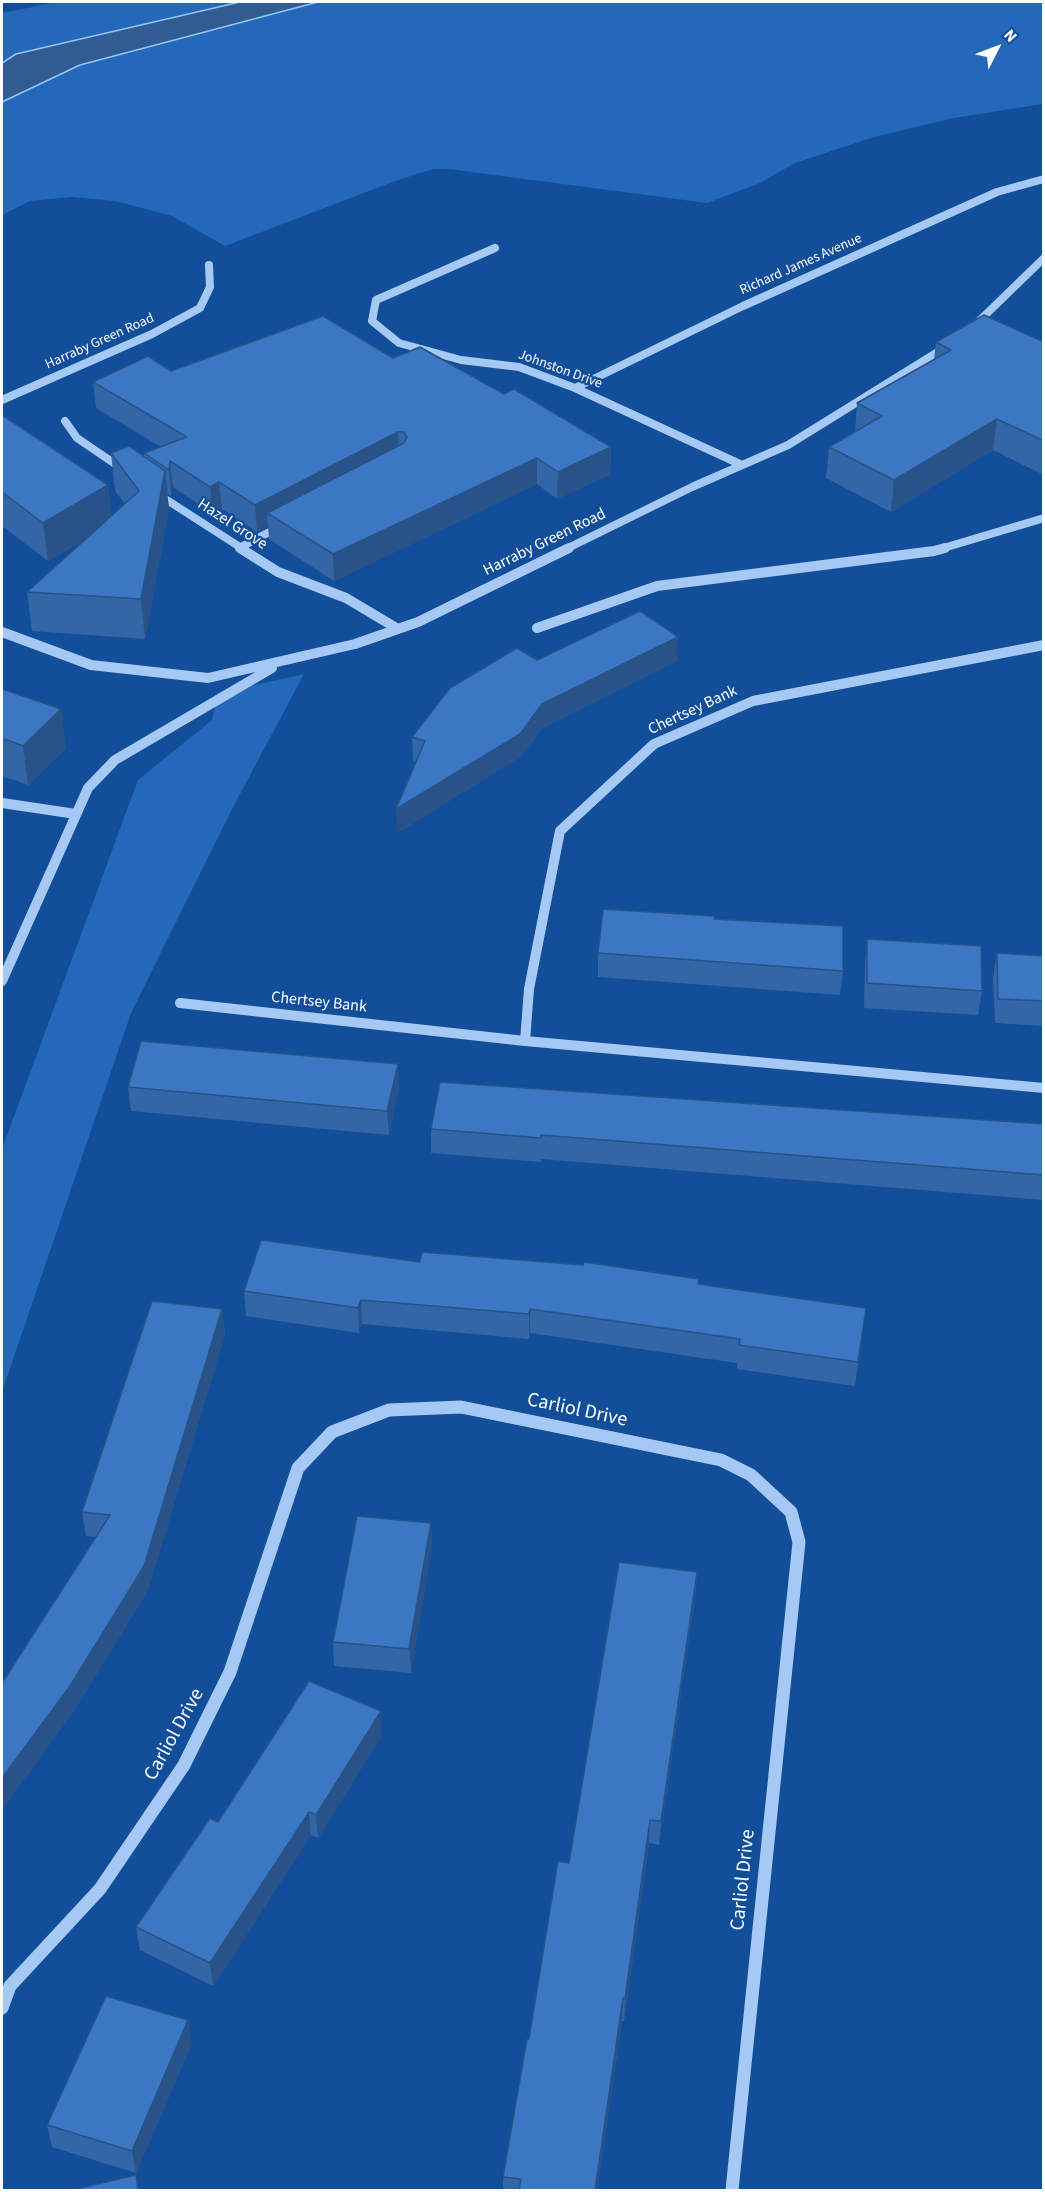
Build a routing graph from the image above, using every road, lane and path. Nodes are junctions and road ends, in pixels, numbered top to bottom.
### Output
1 (1044, 178) edge
2 (495, 248) dead end
3 (1044, 258) edge
4 (209, 265) dead end
5 (966, 333) edge
6 (950, 344) edge
7 (575, 388) junction
8 (2, 400) edge
9 (64, 421) dead end
10 (742, 465) junction
11 (135, 478) edge
12 (144, 485) edge
13 (1044, 518) edge
14 (290, 522) edge
15 (239, 548) junction
16 (537, 628) dead end
17 (398, 629) junction
18 (2, 632) edge
19 (1044, 645) edge
20 (280, 663) junction
21 (2, 804) edge
22 (76, 814) junction
23 (2, 981) edge
24 (180, 1003) dead end
25 (525, 1041) junction
26 (1044, 1088) edge
27 (2, 2008) edge
28 (732, 2190) edge

1 - 7 street, Richard James Avenue
2 - 7 street, Johnston Drive
3 - 5 street
4 - 8 street, Harraby Green Road
6 - 10 street, Harraby Green Road
7 - 10 street, Johnston Drive
9 - 11 street
10 - 17 street, Harraby Green Road
12 - 15 street, Hazel Grove
13 - 16 street
14 - 15 street
15 - 17 street, Hazel Grove
17 - 20 street, Harraby Green Road
18 - 20 street, Harraby Green Road
19 - 25 street, Chertsey Bank
20 - 22 street
21 - 22 street
22 - 23 street
24 - 25 street, Chertsey Bank
25 - 26 street, Chertsey Bank
27 - 28 street, Carliol Drive

